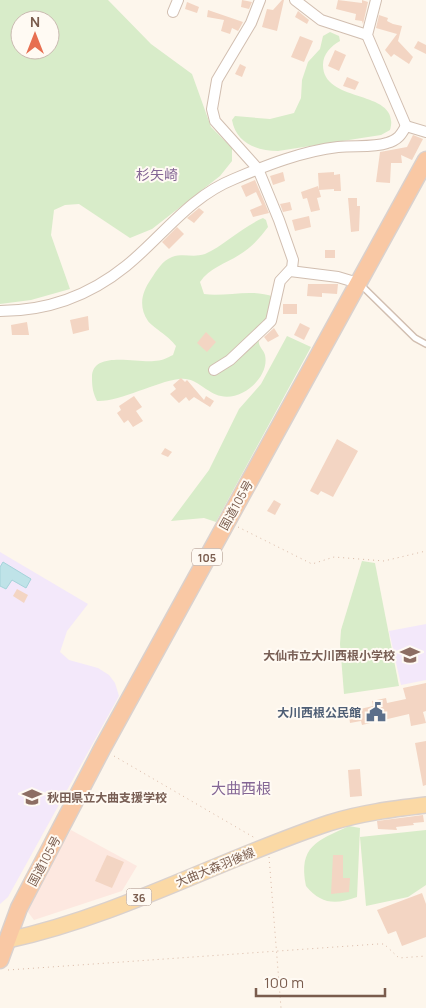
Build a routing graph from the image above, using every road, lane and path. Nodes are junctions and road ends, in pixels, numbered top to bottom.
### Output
1 (178, 0) edge
2 (260, 0) edge
3 (295, 0) edge
4 (376, 0) edge
5 (173, 12) dead end
6 (367, 35) junction
7 (406, 126) junction
8 (426, 132) edge
9 (426, 160) edge
10 (258, 169) junction
11 (290, 271) junction
12 (358, 283) junction
13 (0, 311) edge
14 (426, 344) edge
15 (214, 370) dead end
16 (227, 521) junction
17 (426, 551) edge
18 (102, 750) junction
19 (426, 805) edge
20 (268, 846) junction
21 (8, 940) junction
22 (278, 951) junction
23 (426, 956) edge
24 (0, 961) edge
25 (282, 1008) edge

1 - 5 street
2 - 10 street
3 - 6 street
4 - 6 street
6 - 7 street
7 - 8 street
7 - 10 street
9 - 12 highway, 国道105号 / 105
10 - 11 street
10 - 13 street
11 - 12 street
11 - 15 street
12 - 14 lane
12 - 16 highway, 国道105号 / 105
16 - 17 path
16 - 18 highway, 国道105号 / 105
18 - 20 path
18 - 21 highway, 国道105号 / 105
19 - 20 main road, 大曲大森羽後線 / 36
20 - 21 main road, 大曲大森羽後線 / 36
20 - 22 path
21 - 24 highway, 国道105号 / 105
22 - 23 path
22 - 24 path
22 - 25 path

